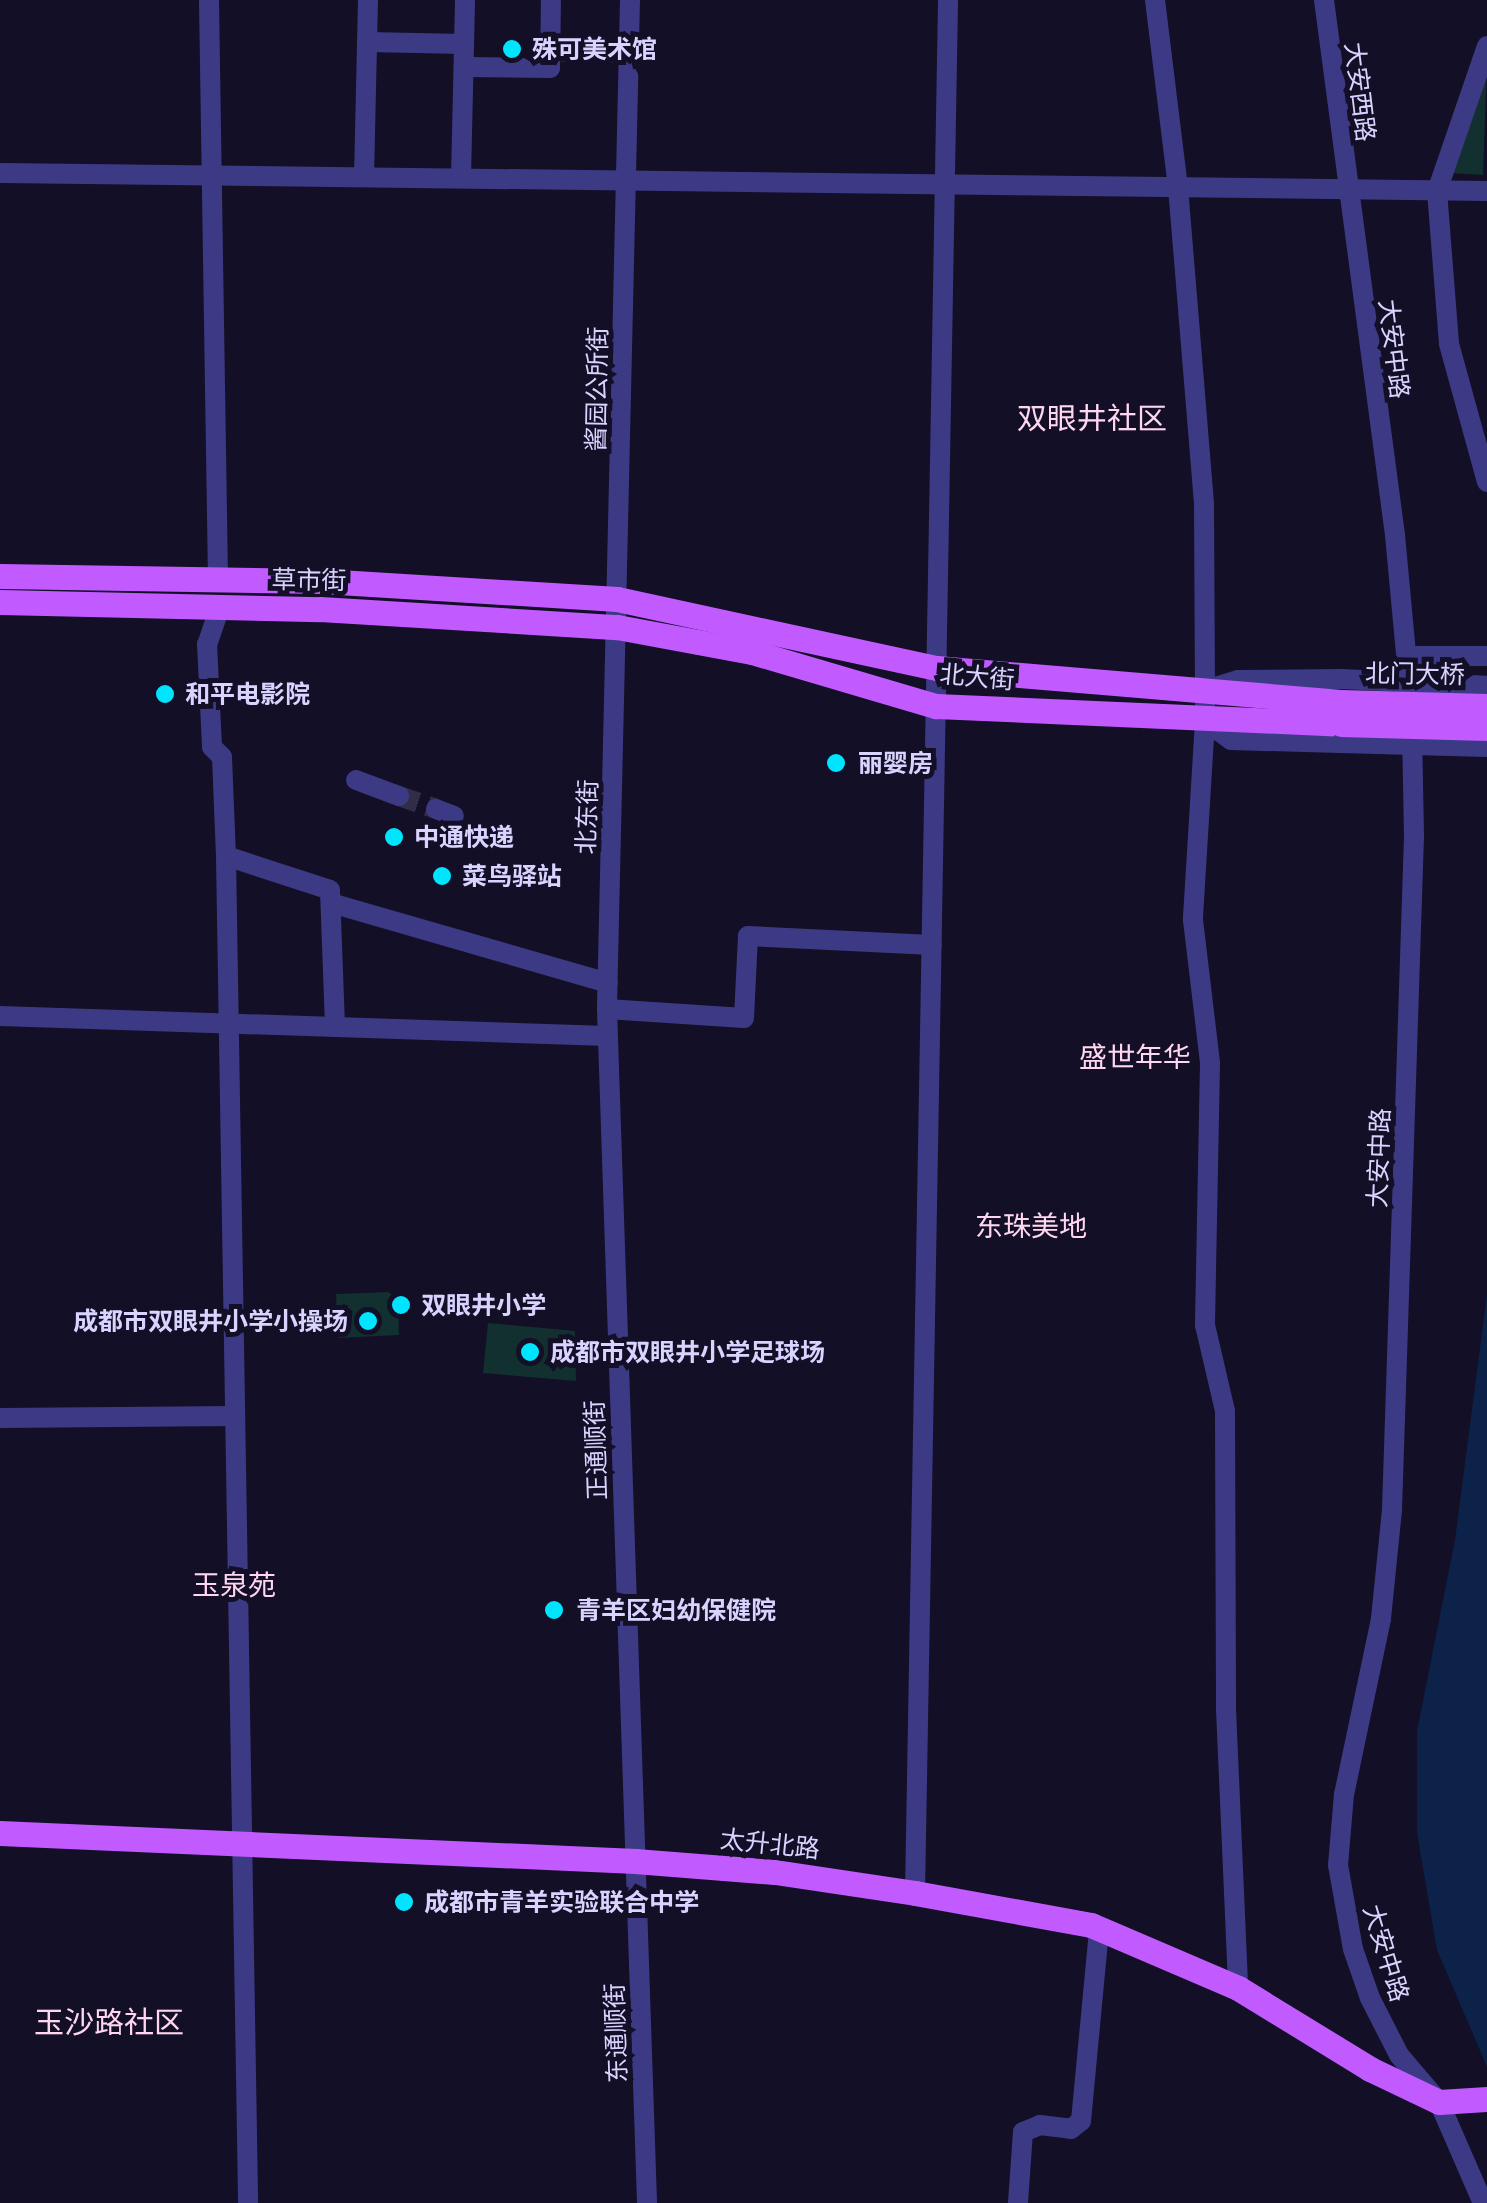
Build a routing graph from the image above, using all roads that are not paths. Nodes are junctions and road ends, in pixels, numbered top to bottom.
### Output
1 (209, 0) edge
2 (368, 0) edge
3 (465, 0) edge
4 (551, 0) edge
5 (630, 0) edge
6 (948, 0) edge
7 (1155, 0) edge
8 (1324, 0) edge
9 (367, 42) junction
10 (464, 44) junction
11 (1487, 46) edge
12 (550, 51) junction
13 (631, 52) junction
14 (464, 67) junction
15 (0, 173) edge
16 (213, 175) junction
17 (364, 177) junction
18 (461, 178) junction
19 (627, 180) junction
20 (945, 184) junction
21 (1178, 187) junction
22 (1347, 189) junction
23 (1438, 191) junction
24 (1478, 191) edge
25 (1487, 482) edge
26 (0, 576) edge
27 (218, 580) junction
28 (617, 598) junction
29 (0, 602) edge
30 (218, 610) junction
31 (617, 627) junction
32 (1408, 656) junction
33 (1487, 656) edge
34 (937, 668) junction
35 (1487, 686) edge
36 (1206, 691) junction
37 (936, 706) junction
38 (1487, 706) edge
39 (1341, 712) junction
40 (1205, 722) junction
41 (1487, 728) edge
42 (1487, 747) edge
43 (356, 780) dead end
44 (399, 796) tunnel mouth
45 (226, 856) junction
46 (331, 903) junction
47 (932, 945) junction
48 (608, 982) junction
49 (607, 1009) junction
50 (0, 1016) edge
51 (228, 1024) junction
52 (335, 1027) junction
53 (608, 1036) junction
54 (235, 1416) junction
55 (0, 1418) edge
56 (0, 1833) edge
57 (243, 1844) junction
58 (635, 1861) junction
59 (915, 1893) junction
60 (1099, 1928) junction
61 (1238, 1988) junction
62 (1487, 2099) edge
63 (1439, 2102) junction
64 (248, 2203) edge
65 (647, 2203) edge
66 (1018, 2203) edge
67 (1483, 2203) edge

1 - 16 street
2 - 9 street
3 - 10 street
4 - 12 street
5 - 13 street, 酱园公所街
6 - 20 street
7 - 21 street
8 - 22 street, 大安西路
9 - 10 street
9 - 17 street
10 - 14 street
11 - 23 street
12 - 13 street
12 - 14 street
13 - 19 street, 酱园公所街
14 - 18 street
15 - 16 street
16 - 17 street
16 - 27 street
17 - 18 street
18 - 19 street
19 - 20 street
19 - 28 street, 酱园公所街
20 - 21 street
20 - 34 street
21 - 22 street
21 - 36 street
22 - 23 street
22 - 32 street, 大安中路
23 - 24 street
23 - 25 street
26 - 27 main road, 草市街
27 - 28 main road, 草市街
28 - 31 street, 北东街
28 - 34 main road, 北大街
29 - 30 main road, 草市街
30 - 31 main road, 草市街
30 - 45 street
31 - 37 main road, 北大街
31 - 48 street, 北东街
32 - 33 street
32 - 63 street, 大安中路
34 - 36 main road, 北大街
34 - 37 street
35 - 39 street, bridge
36 - 39 main road, 北大街
36 - 40 street
37 - 40 main road, 北大街
37 - 47 street
38 - 39 main road, 北门大桥, bridge
39 - 40 main road, 北大街
39 - 41 main road, 北门大桥, bridge
39 - 42 street, bridge
40 - 61 street
43 - 44 street
45 - 46 street
45 - 51 street
46 - 48 street
46 - 52 street
47 - 49 street
47 - 59 street
48 - 49 street, 北东街
49 - 53 street, 北东街
50 - 51 street
51 - 52 street
51 - 54 street
52 - 53 street
53 - 58 street, 正通顺街
54 - 55 street
54 - 57 street
56 - 57 main road, 太升北路
57 - 58 main road, 太升北路
57 - 64 street
58 - 59 main road, 太升北路
58 - 65 street, 东通顺街
59 - 60 main road, 太升北路
60 - 61 main road, 太升北路
60 - 66 street
61 - 63 main road, 太升北路
62 - 63 main road, 太升北路
63 - 67 street, 大安中路

